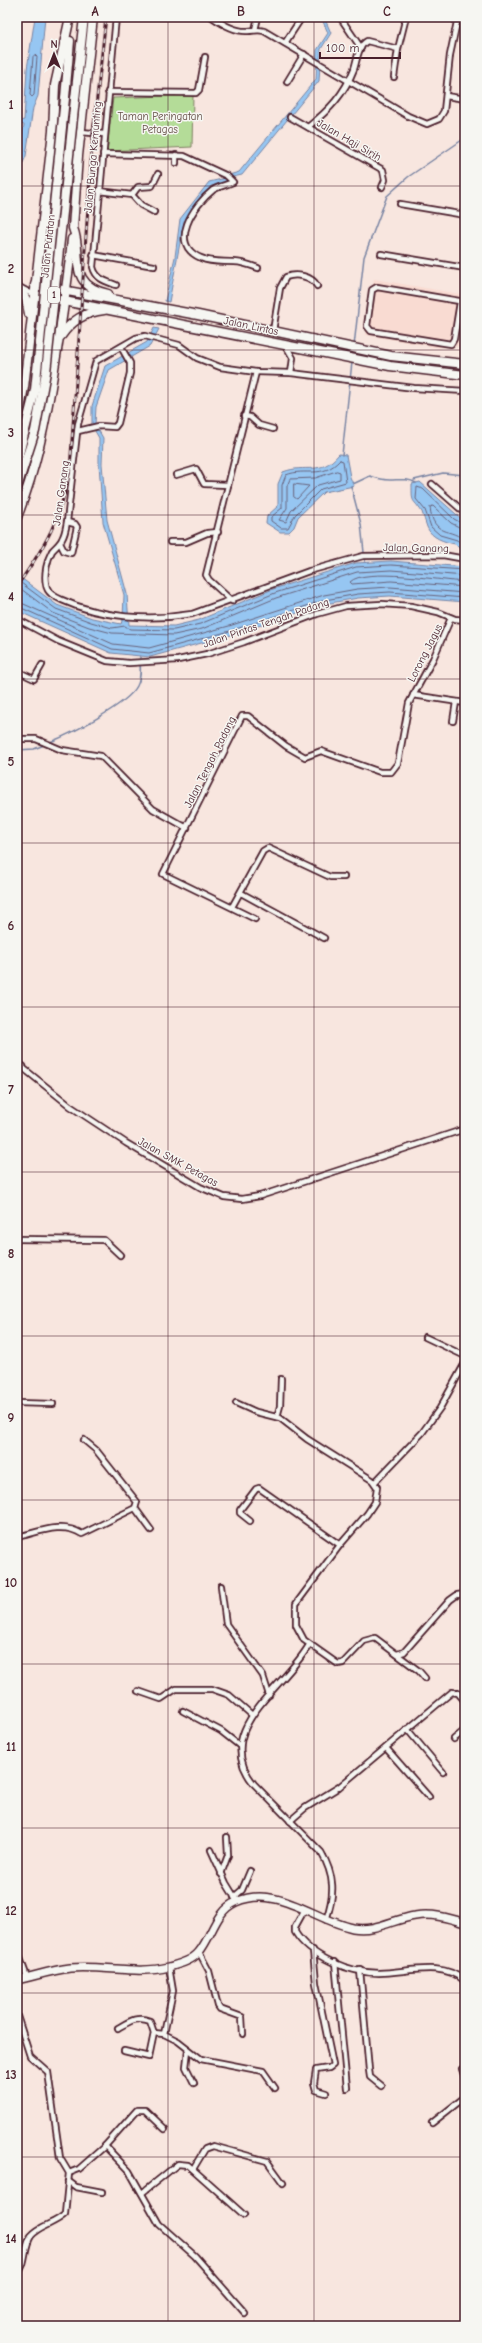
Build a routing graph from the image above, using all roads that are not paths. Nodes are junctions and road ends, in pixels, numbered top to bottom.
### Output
1 (71, 17) edge
2 (84, 17) edge
3 (93, 17) edge
4 (116, 17) edge
5 (212, 17) edge
6 (258, 17) edge
7 (302, 17) edge
8 (340, 17) edge
9 (406, 17) edge
10 (458, 17) edge
11 (255, 30) junction
12 (285, 43) junction
13 (361, 48) junction
14 (398, 49) junction
15 (304, 54) junction
16 (205, 57) dead end
17 (394, 77) dead end
18 (287, 82) dead end
19 (349, 82) junction
20 (108, 92) junction
21 (446, 96) junction
22 (465, 99) edge
23 (290, 117) dead end
24 (308, 128) junction
25 (81, 132) junction
26 (104, 134) junction
27 (103, 154) junction
28 (176, 155) junction
29 (176, 163) dead end
30 (158, 174) dead end
31 (382, 187) dead end
32 (99, 191) junction
33 (132, 195) junction
34 (400, 204) dead end
35 (154, 212) dead end
36 (465, 215) edge
37 (73, 228) junction
38 (381, 254) dead end
39 (93, 255) junction
40 (154, 266) dead end
41 (258, 268) dead end
42 (465, 268) edge
43 (35, 285) junction
44 (116, 285) dead end
45 (17, 286) edge
46 (317, 286) dead end
47 (67, 290) junction
48 (34, 295) junction
49 (109, 299) junction
50 (66, 301) junction
51 (128, 302) junction
52 (462, 302) edge
53 (116, 310) junction
54 (32, 312) junction
55 (64, 315) junction
56 (30, 330) junction
57 (273, 331) junction
58 (60, 338) junction
59 (284, 344) junction
60 (122, 348) junction
61 (306, 349) junction
62 (293, 358) junction
63 (465, 364) edge
64 (256, 372) junction
65 (291, 373) junction
66 (465, 375) edge
67 (465, 391) edge
68 (244, 416) junction
69 (17, 425) edge
70 (273, 429) dead end
71 (78, 431) junction
72 (17, 462) edge
73 (176, 475) dead end
74 (432, 484) dead end
75 (228, 485) junction
76 (17, 487) edge
77 (465, 514) edge
78 (17, 517) edge
79 (67, 522) junction
80 (218, 532) junction
81 (170, 542) dead end
82 (60, 543) junction
83 (465, 559) edge
84 (232, 601) junction
85 (17, 618) edge
86 (451, 618) junction
87 (465, 620) edge
88 (42, 665) dead end
89 (17, 671) edge
90 (413, 695) junction
91 (456, 702) junction
92 (465, 703) edge
93 (453, 721) dead end
94 (17, 739) edge
95 (187, 828) junction
96 (344, 877) dead end
97 (241, 892) junction
98 (232, 907) junction
99 (254, 920) dead end
100 (324, 938) dead end
101 (17, 1063) edge
102 (23, 1066) junction
103 (17, 1075) edge
104 (465, 1129) edge
105 (17, 1239) edge
106 (120, 1255) dead end
107 (425, 1337) dead end
108 (465, 1356) edge
109 (465, 1363) edge
110 (281, 1379) dead end
111 (17, 1403) edge
112 (236, 1403) dead end
113 (53, 1404) dead end
114 (277, 1417) junction
115 (84, 1440) dead end
116 (375, 1482) junction
117 (135, 1508) junction
118 (250, 1521) dead end
119 (151, 1530) dead end
120 (17, 1537) edge
121 (340, 1546) junction
122 (221, 1586) dead end
123 (465, 1594) edge
124 (309, 1645) junction
125 (397, 1654) junction
126 (425, 1678) dead end
127 (138, 1691) dead end
128 (269, 1695) junction
129 (465, 1701) edge
130 (183, 1711) dead end
131 (252, 1715) junction
132 (407, 1729) junction
133 (465, 1730) edge
134 (454, 1739) dead end
135 (240, 1746) junction
136 (386, 1748) junction
137 (443, 1772) dead end
138 (429, 1797) dead end
139 (290, 1821) junction
140 (227, 1837) dead end
141 (211, 1850) dead end
142 (250, 1871) dead end
143 (222, 1874) junction
144 (236, 1899) junction
145 (304, 1909) junction
146 (326, 1920) junction
147 (465, 1923) edge
148 (17, 1950) edge
149 (313, 1950) junction
150 (199, 1952) junction
151 (335, 1962) junction
152 (169, 1967) junction
153 (360, 1970) junction
154 (27, 1977) junction
155 (17, 1980) edge
156 (465, 1981) edge
157 (17, 2016) edge
158 (118, 2028) dead end
159 (154, 2033) junction
160 (164, 2034) junction
161 (243, 2034) dead end
162 (188, 2050) junction
163 (124, 2051) dead end
164 (462, 2069) dead end
165 (465, 2078) edge
166 (194, 2083) dead end
167 (382, 2086) dead end
168 (276, 2088) dead end
169 (347, 2088) dead end
170 (326, 2093) dead end
171 (465, 2097) edge
172 (432, 2124) dead end
173 (165, 2129) dead end
174 (105, 2146) junction
175 (193, 2169) junction
176 (69, 2172) junction
177 (68, 2181) junction
178 (283, 2183) dead end
179 (102, 2192) dead end
180 (142, 2193) junction
181 (244, 2216) dead end
182 (18, 2272) edge
183 (246, 2313) dead end

1 - 43 highway
1 - 72 highway, Jalan Putatan / 1, bridge
2 - 76 highway, Jalan Putatan / 1, bridge
3 - 25 highway
4 - 20 street, Jalan Bunga Kemunting
5 - 11 street
6 - 11 street
7 - 12 street
8 - 13 street
9 - 14 street
10 - 21 street
11 - 12 street
12 - 15 street
13 - 14 street
13 - 19 street
14 - 17 street
15 - 18 street
15 - 19 street
16 - 20 street
19 - 21 street
19 - 24 street
20 - 26 street, Jalan Bunga Kemunting
21 - 22 street
23 - 24 street, Jalan Haji Sirih
24 - 31 street, Jalan Haji Sirih
25 - 26 street
25 - 37 highway
26 - 27 street, Jalan Bunga Kemunting
27 - 28 street
27 - 32 street, Jalan Bunga Kemunting
28 - 29 street
28 - 41 street
30 - 33 street
32 - 33 street
32 - 39 street, Jalan Bunga Kemunting
33 - 35 street
34 - 36 street
37 - 47 highway
37 - 51 highway
38 - 42 street
39 - 40 street
39 - 44 street, Jalan Bunga Kemunting
43 - 47 highway, Jalan Lintas
43 - 48 highway
45 - 48 street
45 - 56 highway
46 - 57 street
47 - 49 highway, Jalan Lintas
47 - 50 highway
48 - 50 highway, Jalan Lintas
48 - 54 highway
49 - 51 highway, Jalan Lintas
49 - 53 highway
50 - 53 highway, Jalan Lintas
50 - 55 highway
51 - 57 highway, Jalan Lintas
52 - 52 street
53 - 58 highway
53 - 59 highway, Jalan Lintas
54 - 55 highway
54 - 56 highway
55 - 58 highway
56 - 69 highway
57 - 63 highway, Jalan Lintas
58 - 78 highway
59 - 61 highway, Jalan Lintas
59 - 62 street
60 - 64 street, Jalan Ganang
60 - 71 street, Jalan Ganang
60 - 71 street
61 - 62 street
61 - 66 highway, Jalan Lintas
62 - 65 street
64 - 65 street, Jalan Ganang
64 - 68 street
65 - 67 street, Jalan Ganang
68 - 70 street
68 - 75 street
71 - 79 street, Jalan Ganang
73 - 75 street
74 - 77 street
75 - 80 street
79 - 82 street, Jalan Ganang
79 - 82 street
80 - 81 street
80 - 84 street
82 - 84 street, Jalan Ganang
83 - 84 street, Jalan Ganang
85 - 86 street, Jalan Pintas Tengah Padang
86 - 87 street, Jalan Pintas Tengah Padang
86 - 90 street, Lorong Jagus
88 - 89 street
90 - 91 street
90 - 95 street, Jalan Tengah Padang
91 - 92 street
91 - 93 street
94 - 95 street
95 - 98 street
96 - 97 street
97 - 98 street
97 - 100 street
98 - 99 street
101 - 102 street, Jalan SMK Petagas
102 - 103 street
102 - 104 street, Jalan SMK Petagas
105 - 106 street
107 - 108 street
109 - 116 street
110 - 114 street
111 - 113 street
112 - 114 street
114 - 116 street
115 - 117 street
116 - 121 street
117 - 119 street
117 - 120 street
118 - 121 street
121 - 124 street
122 - 128 street
123 - 125 street
124 - 125 street
124 - 128 street
125 - 126 street
127 - 131 street
128 - 131 street
129 - 132 street
130 - 135 street
131 - 135 street
132 - 136 street
132 - 137 street
133 - 134 street
135 - 139 street
136 - 138 street
136 - 139 street
139 - 146 street
140 - 143 street
141 - 143 street
142 - 144 street
143 - 144 street
144 - 145 main road
144 - 150 main road
145 - 146 main road
145 - 149 street
146 - 147 main road
148 - 154 street
149 - 151 street
149 - 170 street
150 - 152 main road
150 - 161 street
151 - 153 street
151 - 169 street
152 - 154 main road
152 - 160 street
153 - 156 street
153 - 167 street
154 - 155 main road
157 - 176 street
158 - 159 street
159 - 160 street
159 - 163 street
160 - 162 street
162 - 166 street
162 - 168 street
164 - 165 street
171 - 172 street
173 - 174 street
174 - 176 street
174 - 180 street
175 - 178 street
175 - 180 street
175 - 181 street
176 - 177 street
177 - 179 street
177 - 182 street
180 - 183 street

